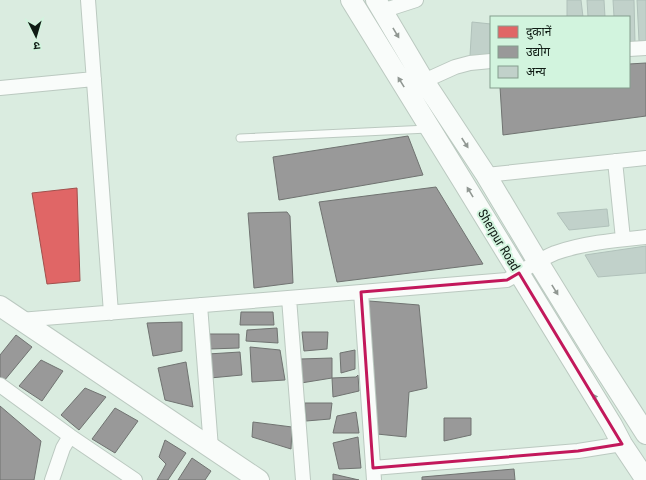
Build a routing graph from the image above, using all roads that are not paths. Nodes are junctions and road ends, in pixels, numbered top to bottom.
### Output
1 (88, 0) edge
2 (350, 0) edge
3 (416, 0) edge
4 (379, 5) edge
5 (646, 48) edge
6 (630, 49) edge
7 (490, 60) edge
8 (94, 79) junction
9 (424, 81) junction
10 (0, 88) edge
11 (430, 129) junction
12 (240, 138) dead end
13 (646, 158) edge
14 (615, 161) junction
15 (486, 175) junction
16 (646, 237) edge
17 (623, 239) junction
18 (538, 262) junction
19 (519, 273) junction
20 (360, 292) junction
21 (290, 298) junction
22 (200, 305) junction
23 (0, 306) edge
24 (111, 312) junction
25 (20, 320) junction
26 (0, 385) edge
27 (632, 412) junction
28 (612, 425) junction
29 (646, 434) edge
30 (70, 436) junction
31 (622, 444) junction
32 (211, 448) junction
33 (374, 474) edge
34 (52, 480) edge
35 (135, 480) edge
36 (259, 480) edge
37 (303, 480) edge
38 (646, 480) edge

1 - 8 street
11 -> 2 street, Sherpur Road
3 - 4 street
4 -> 9 street, Sherpur Road
5 - 6 street
7 - 9 street
8 - 10 street
8 - 24 street
9 -> 15 street, Sherpur Road
11 - 12 lane
19 -> 11 street, Sherpur Road
13 - 14 street
14 - 15 street
14 - 17 street
15 - 18 street, Sherpur Road
16 - 17 street
17 - 18 street
18 - 19 street
18 -> 27 street, Sherpur Road
19 - 20 street
28 -> 19 street, Sherpur Road
20 - 21 street
20 - 33 street
21 - 22 street
21 - 37 street
22 - 24 street
22 - 32 street
23 - 25 street
24 - 25 street
25 - 32 street
26 - 30 street
27 - 28 street
27 - 29 street, Sherpur Road
28 - 31 street, Sherpur Road
30 - 34 street
30 - 35 street
31 - 33 street
31 - 38 street, Sherpur Road
32 - 36 street

